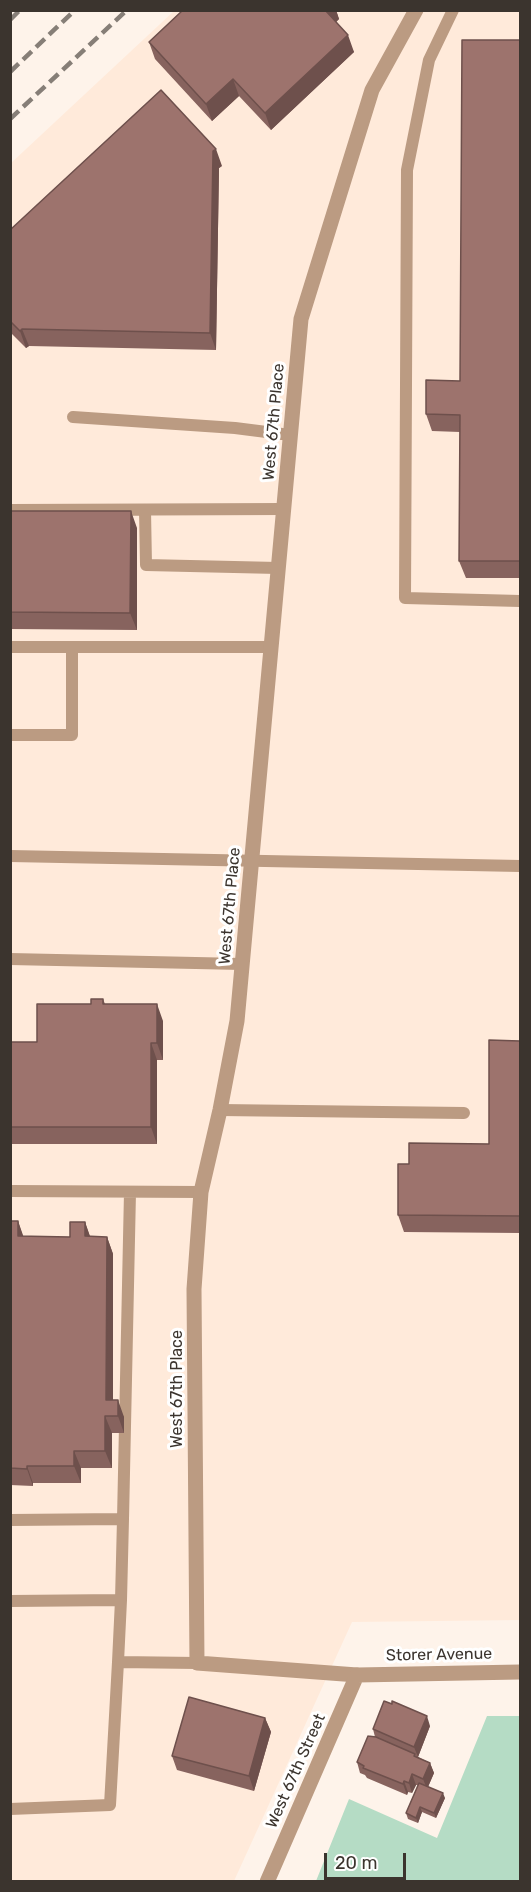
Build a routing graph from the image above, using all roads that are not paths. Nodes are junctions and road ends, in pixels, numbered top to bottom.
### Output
1 (416, 10) edge
2 (453, 10) edge
3 (73, 417) dead end
4 (290, 435) junction
5 (284, 509) junction
6 (10, 510) edge
7 (144, 510) junction
8 (279, 568) junction
9 (520, 601) edge
10 (10, 647) edge
11 (72, 647) junction
12 (271, 647) junction
13 (10, 735) edge
14 (10, 856) edge
15 (252, 861) junction
16 (520, 866) edge
17 (10, 959) edge
18 (242, 964) junction
19 (220, 1110) junction
20 (464, 1113) dead end
21 (10, 1191) edge
22 (130, 1192) junction
23 (201, 1192) junction
24 (123, 1519) junction
25 (10, 1520) edge
26 (10, 1600) edge
27 (121, 1600) junction
28 (118, 1662) junction
29 (196, 1663) junction
30 (520, 1672) edge
31 (357, 1675) junction
32 (10, 1809) edge
33 (267, 1881) edge

1 - 4 street, West 67th Place
2 - 9 lane
3 - 4 lane
4 - 5 street, West 67th Place
5 - 7 lane
5 - 8 street, West 67th Place
6 - 7 lane
7 - 8 lane
8 - 12 street, West 67th Place
10 - 11 lane
11 - 12 lane
11 - 13 lane
12 - 15 street, West 67th Place
14 - 15 lane
15 - 16 lane
15 - 18 street, West 67th Place
17 - 18 lane
18 - 19 street, West 67th Place
19 - 20 lane
19 - 23 street, West 67th Place
21 - 22 lane
22 - 23 lane
22 - 24 lane
23 - 29 street, West 67th Place
24 - 25 lane
24 - 27 lane
26 - 27 lane
27 - 28 lane
28 - 29 lane
28 - 32 lane
29 - 31 street
30 - 31 street, Storer Avenue
31 - 33 street, West 67th Street

